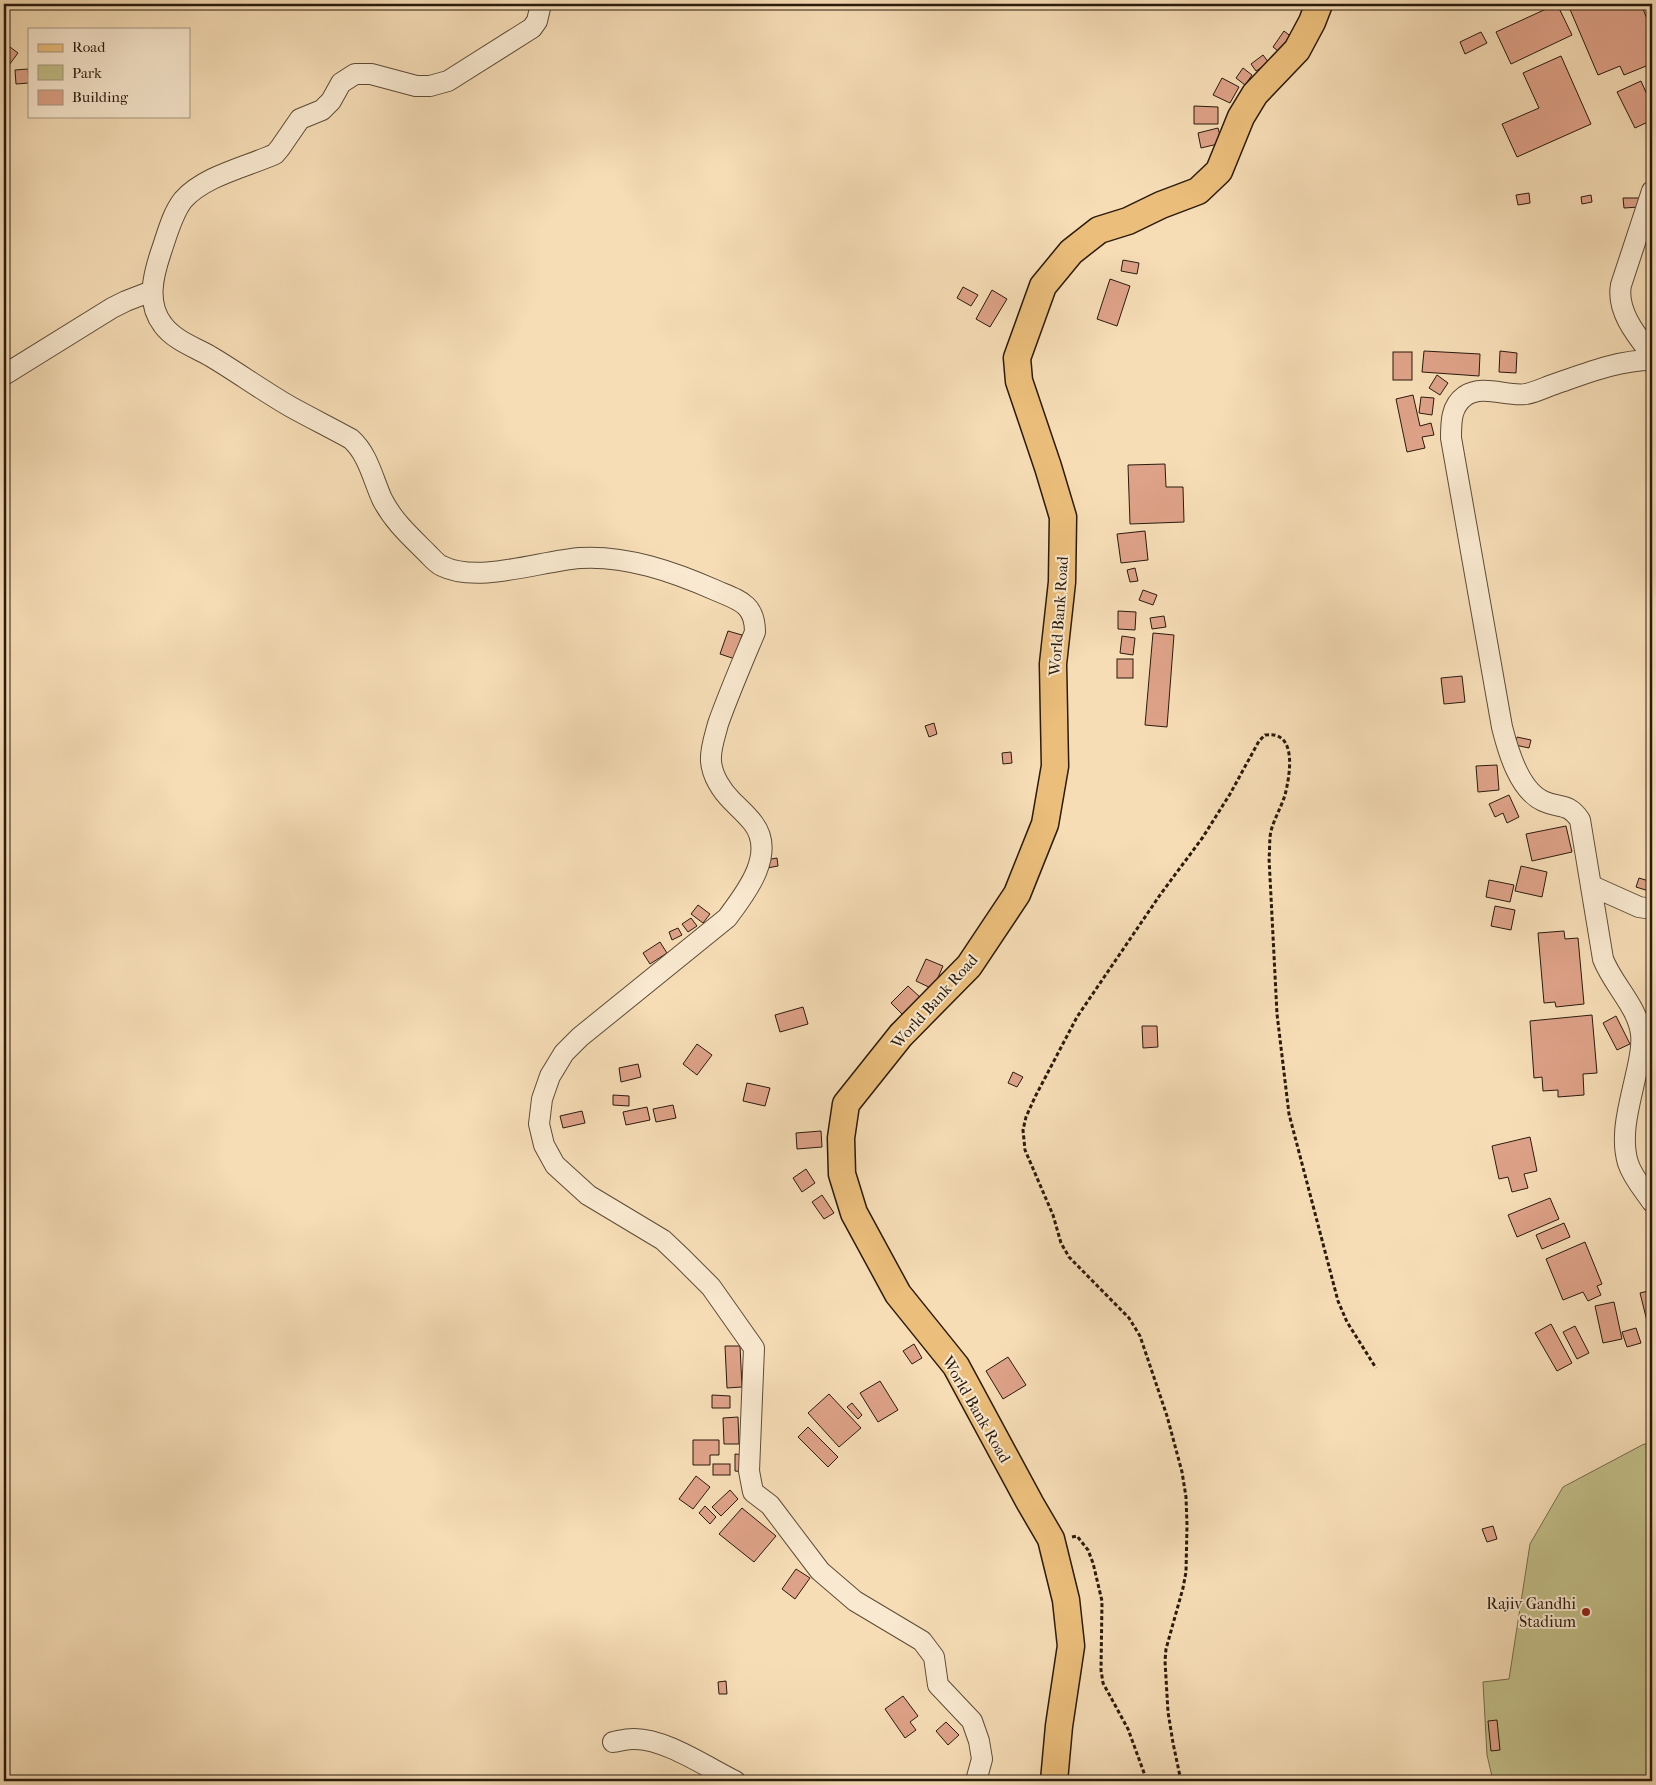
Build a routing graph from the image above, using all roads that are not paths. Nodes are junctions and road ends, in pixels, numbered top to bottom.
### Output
1 (540, 4) edge
2 (1319, 4) edge
3 (1652, 191) edge
4 (152, 291) junction
5 (1652, 356) edge
6 (1652, 360) edge
7 (4, 375) edge
8 (1592, 886) junction
9 (1652, 909) edge
10 (1652, 1202) edge
11 (613, 1742) dead end
12 (735, 1781) edge
13 (976, 1781) edge
14 (1054, 1781) edge

1 - 4 street
2 - 14 main road, World Bank Road
3 - 5 street
4 - 7 street
4 - 13 street
6 - 8 street
8 - 9 street
8 - 10 street
11 - 12 street

